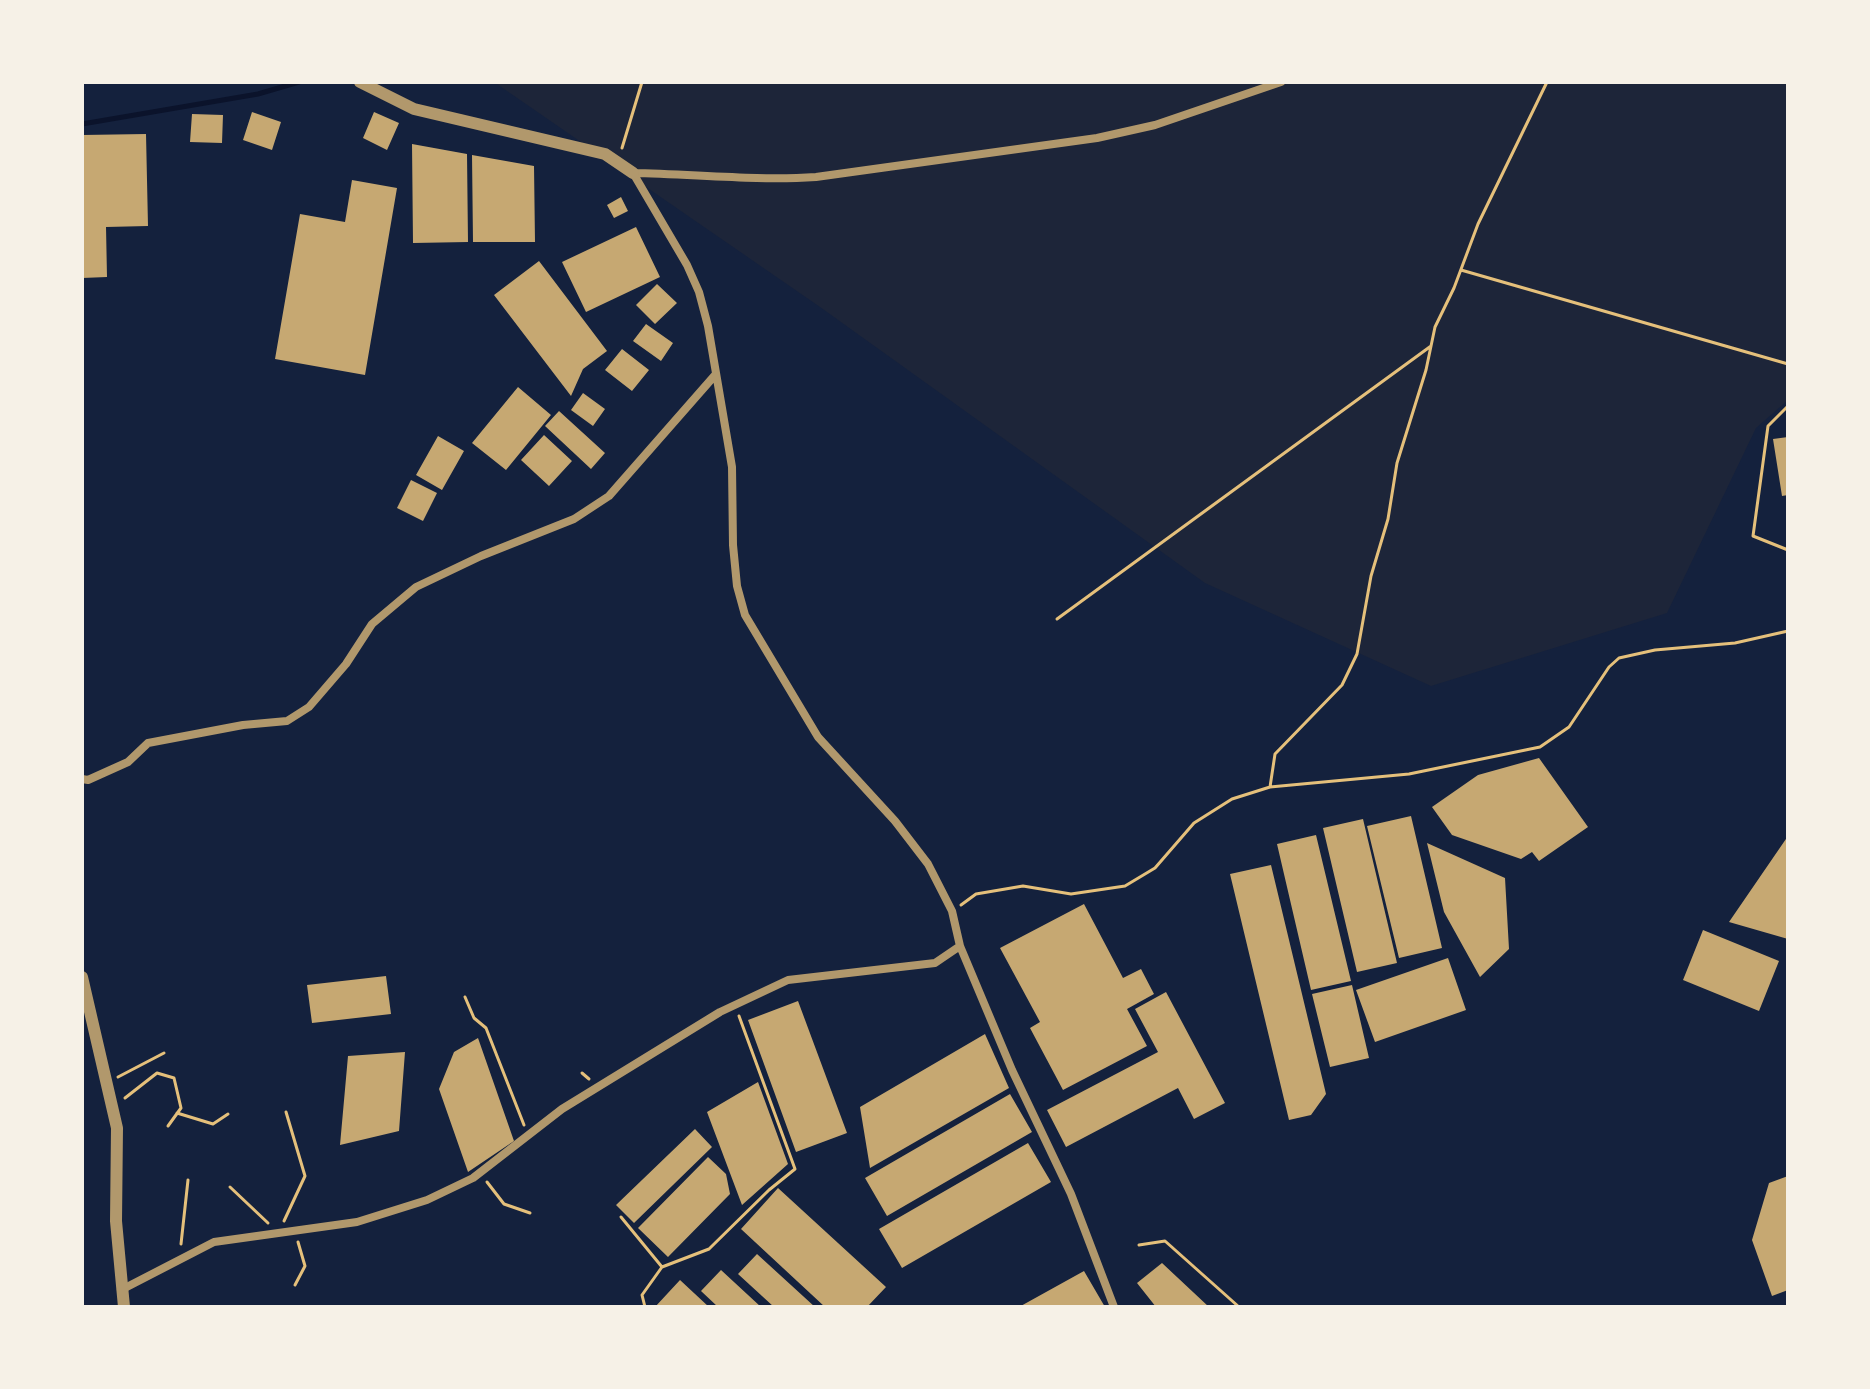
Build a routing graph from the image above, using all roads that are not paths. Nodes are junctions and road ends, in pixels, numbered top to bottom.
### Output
1 (360, 82) edge
2 (1281, 82) edge
3 (633, 173) junction
4 (716, 374) junction
5 (82, 779) edge
6 (960, 946) junction
7 (82, 977) edge
8 (121, 1290) junction
9 (124, 1307) edge
10 (1114, 1307) edge

1 - 3 street
2 - 3 street
3 - 4 street
4 - 5 street
4 - 6 street
6 - 8 street
6 - 10 street
7 - 8 street
8 - 9 street

